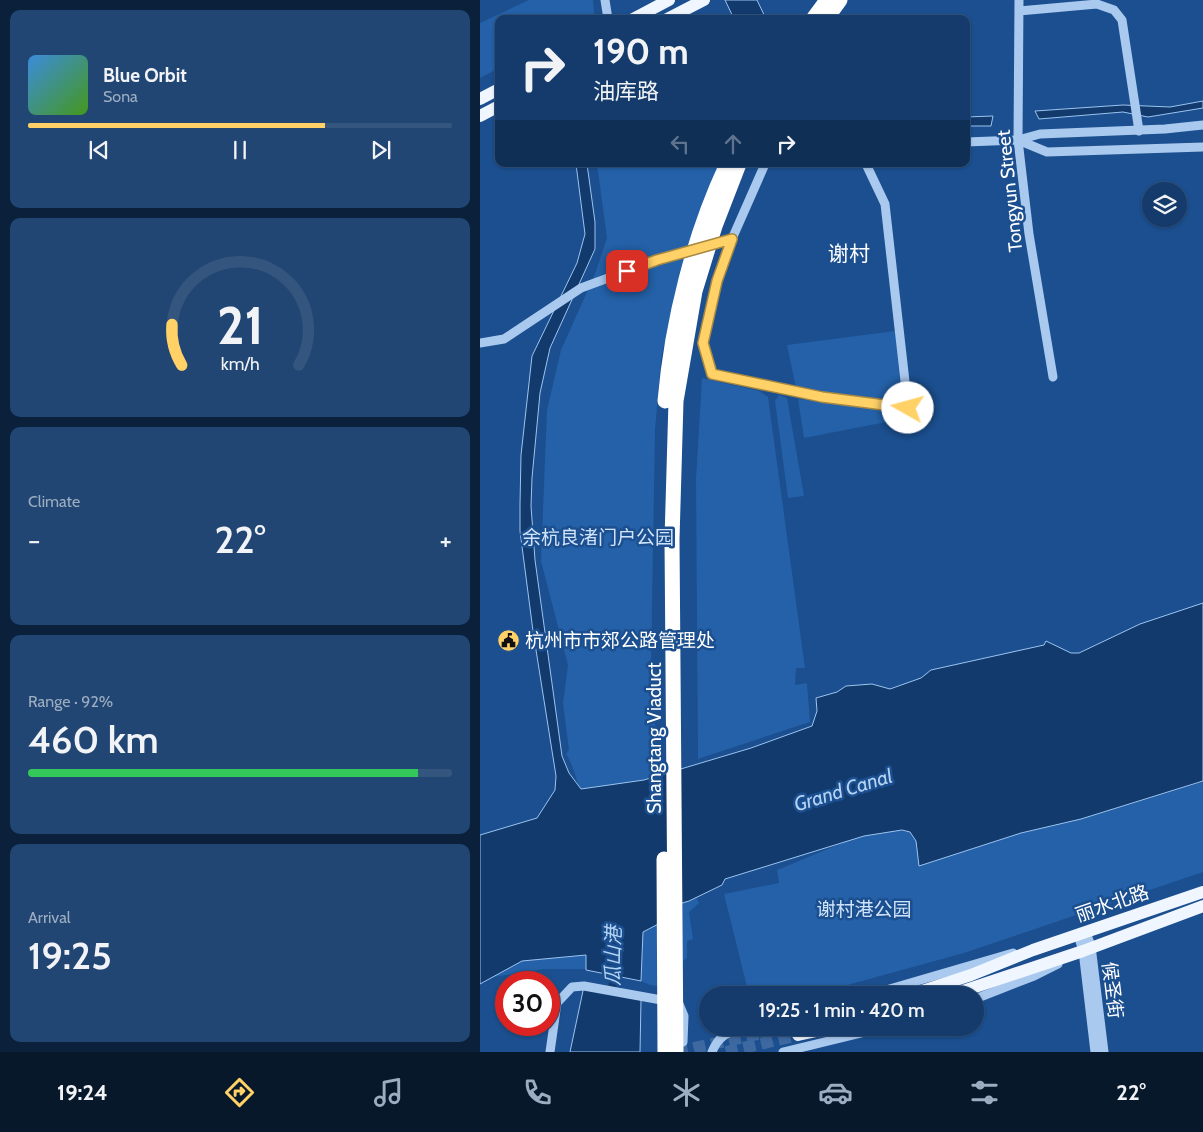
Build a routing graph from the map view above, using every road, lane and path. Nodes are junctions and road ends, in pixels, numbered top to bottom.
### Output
1 (605, 0) edge
2 (669, 0) edge
3 (704, 0) edge
4 (827, 0) edge
5 (840, 0) edge
6 (1019, 0) edge
7 (1018, 11) junction
8 (607, 15) edge
9 (640, 15) edge
10 (675, 15) edge
11 (816, 15) edge
12 (829, 15) edge
13 (495, 91) edge
14 (480, 99) edge
15 (495, 108) edge
16 (480, 116) edge
17 (1203, 125) edge
18 (1139, 130) junction
19 (1018, 140) junction
20 (970, 142) edge
21 (1203, 147) edge
22 (726, 167) edge
23 (738, 167) edge
24 (763, 167) edge
25 (867, 167) edge
26 (732, 239) junction
27 (480, 343) edge
28 (1053, 378) dead end
29 (1203, 892) edge
30 (1203, 906) edge
31 (1082, 933) junction
32 (1087, 948) junction
33 (1033, 950) junction
34 (900, 986) edge
35 (939, 986) edge
36 (977, 986) edge
37 (984, 995) edge
38 (723, 1036) edge
39 (849, 1036) edge
40 (550, 1052) edge
41 (665, 1052) edge
42 (676, 1052) edge
43 (682, 1052) edge
44 (712, 1052) edge
45 (783, 1052) edge
46 (1095, 1052) edge
47 (1104, 1052) edge

1 - 8 street
2 - 9 main road
3 - 10 main road
4 - 11 highway
5 - 12 highway
6 - 7 street, Tongyun Street
7 - 18 street
7 - 19 street, Tongyun Street
13 - 14 main road
15 - 16 main road
17 - 18 street
18 - 19 street
19 - 20 street
19 - 21 street
19 - 28 street, Tongyun Street
22 - 41 highway, Shangtang Viaduct, bridge
23 - 42 highway, Shangtang Viaduct, bridge
24 - 26 street
25 - 26 street
26 - 27 street
29 - 31 main road, 丽水北路
30 - 32 main road, 丽水北路
31 - 32 street, 候圣街
31 - 33 main road, 丽水北路
32 - 36 main road, 丽水北路
32 - 37 street, 丽水北路
32 - 46 street, 候圣街
32 - 47 street, 候圣街
33 - 34 street, 丽水北路
33 - 35 main road, 丽水北路
38 - 44 street
39 - 45 street
40 - 43 street

